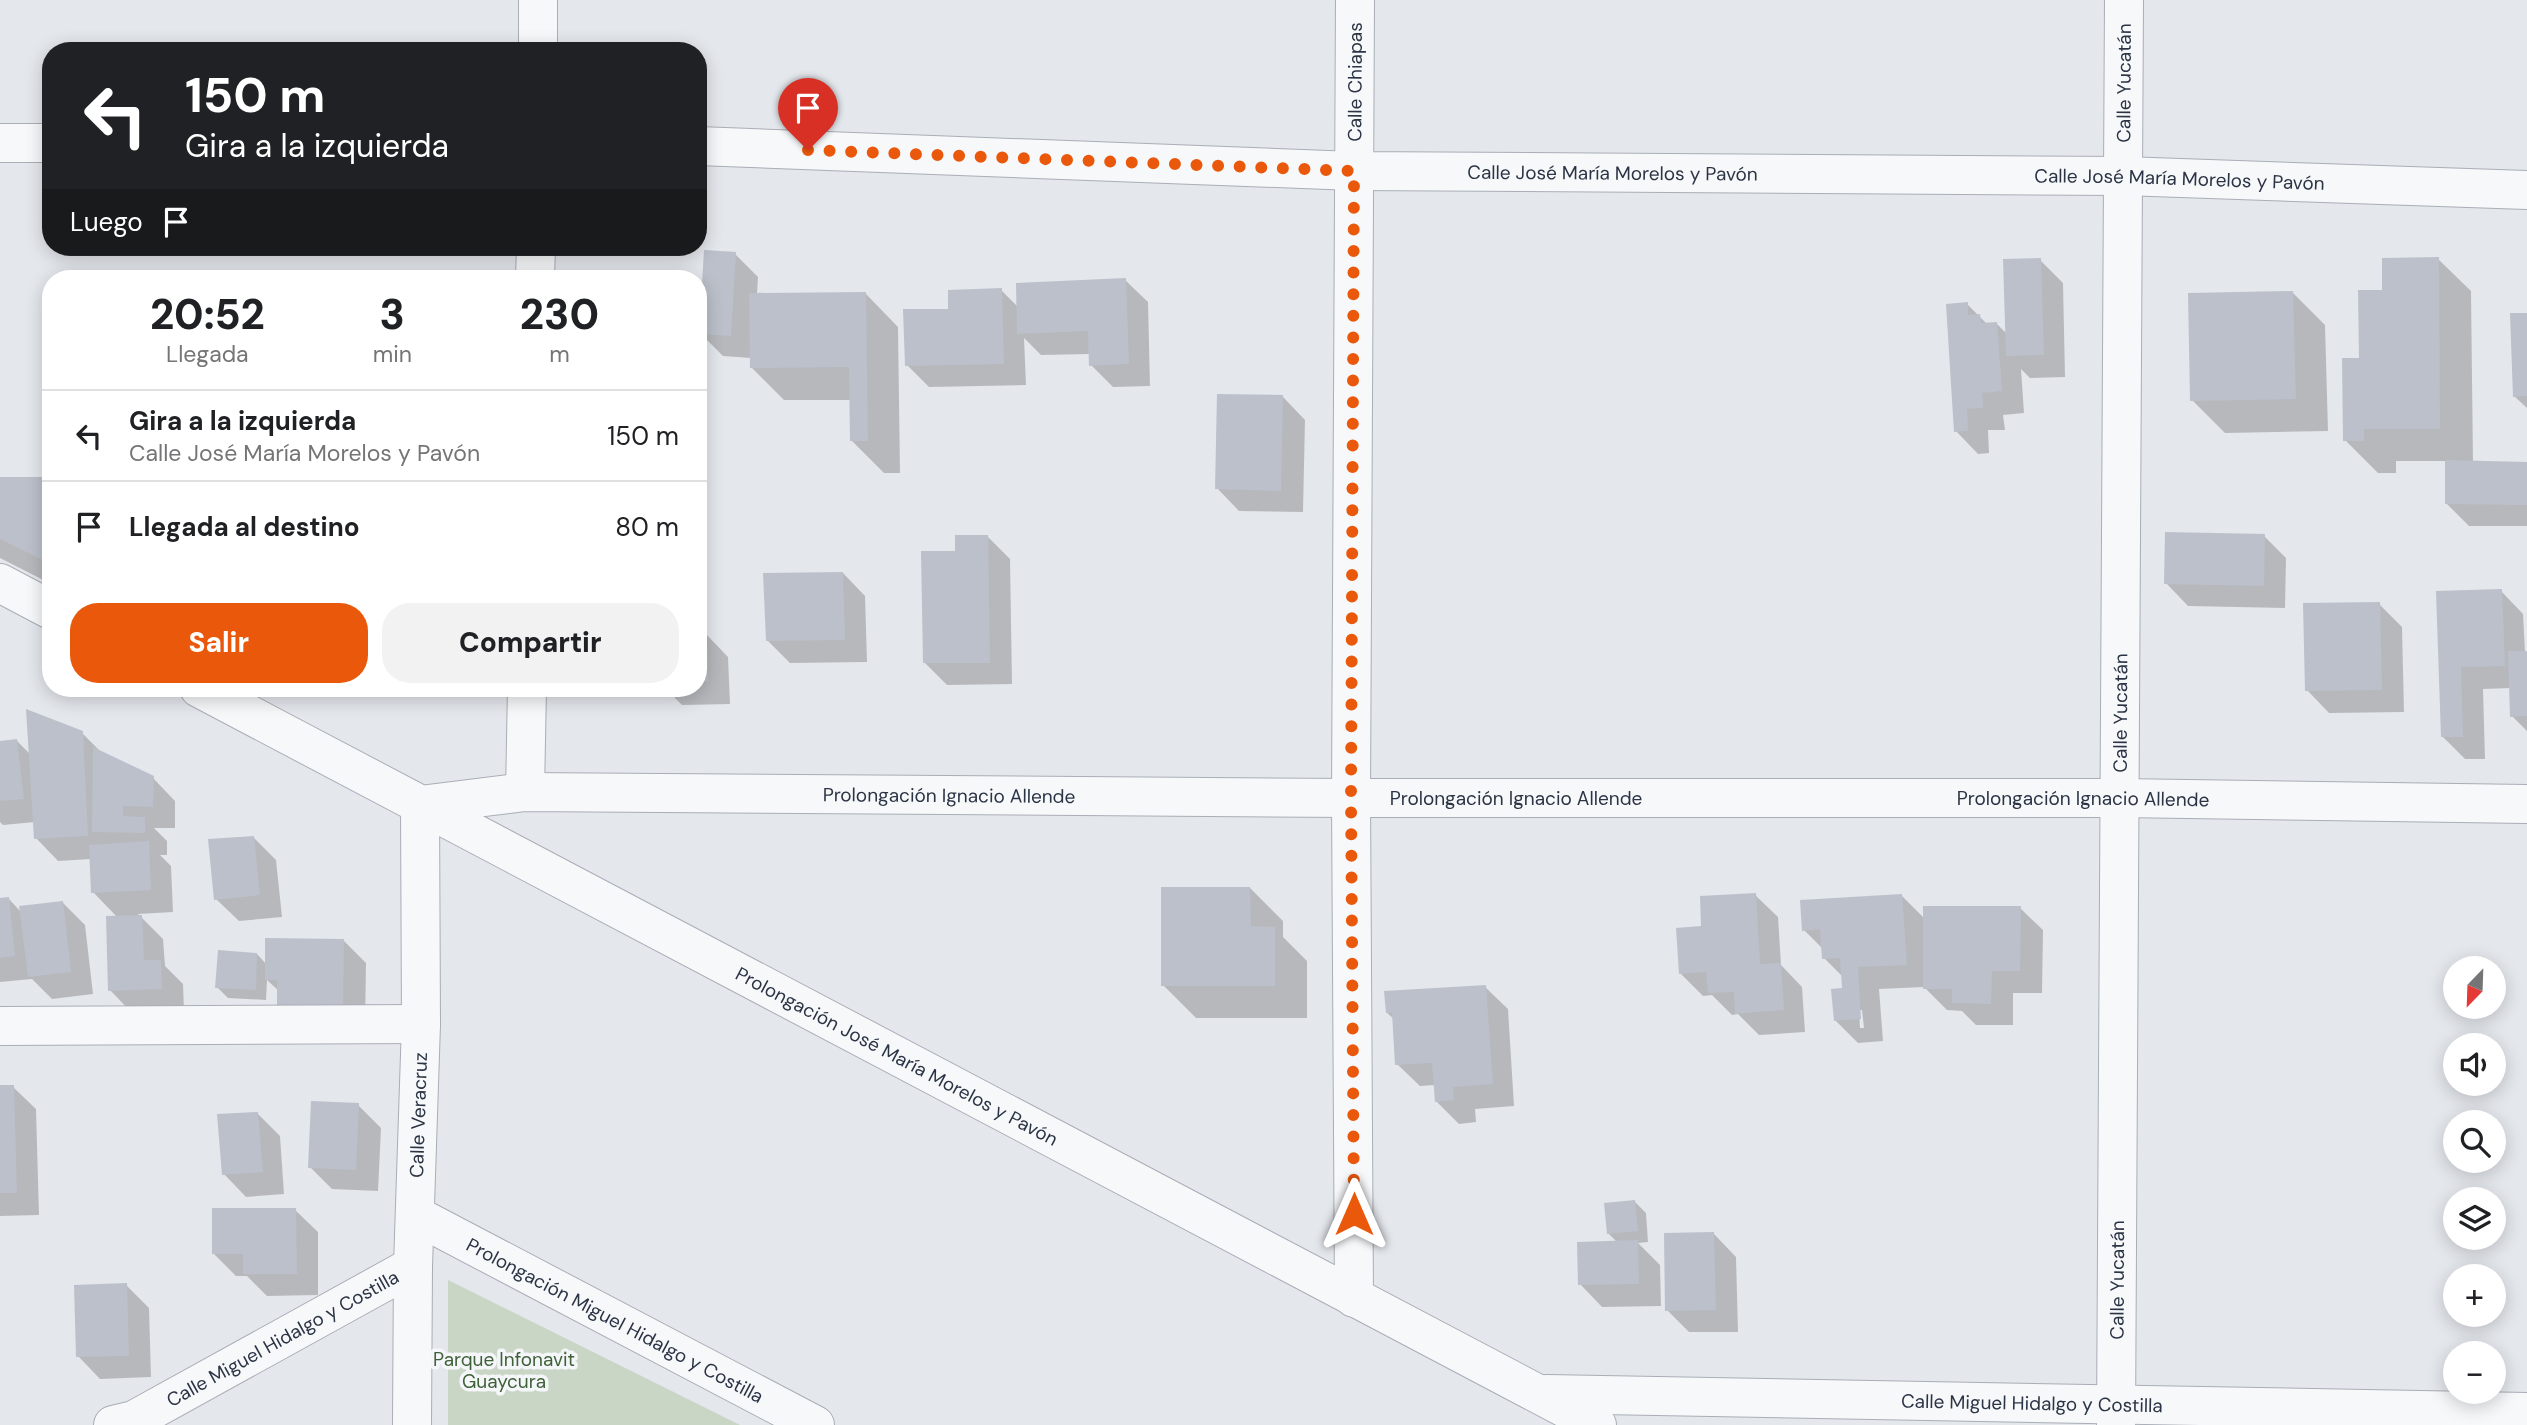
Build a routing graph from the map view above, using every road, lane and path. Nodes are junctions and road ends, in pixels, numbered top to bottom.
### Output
1 (538, 0) edge
2 (1355, 0) edge
3 (2123, 0) edge
4 (538, 42) edge
5 (0, 143) edge
6 (42, 143) edge
7 (707, 146) edge
8 (1354, 171) junction
9 (2123, 176) junction
10 (2527, 190) edge
11 (0, 583) edge
12 (42, 605) edge
13 (216, 697) edge
14 (527, 697) edge
15 (525, 792) junction
16 (2120, 797) junction
17 (1351, 798) junction
18 (2527, 804) edge
19 (421, 805) junction
20 (421, 1024) junction
21 (0, 1026) edge
22 (415, 1215) junction
23 (413, 1266) junction
24 (1354, 1298) junction
25 (1537, 1394) junction
26 (2527, 1412) edge
27 (2116, 1415) edge
28 (113, 1425) edge
29 (412, 1425) edge
30 (815, 1425) edge
31 (1597, 1425) edge

1 - 4 street
2 - 8 street, Calle Chiapas
3 - 9 street, Calle Yucatán
5 - 6 street
7 - 8 street, Calle José María Morelos y Pavón
8 - 9 street, Calle José María Morelos y Pavón
8 - 17 street, Calle Chiapas
9 - 10 street, Calle José María Morelos y Pavón
9 - 16 street, Calle Yucatán
11 - 12 street
13 - 19 street, Prolongación José María Morelos y Pavón
14 - 15 street
15 - 17 street, Prolongación Ignacio Allende
15 - 19 street, Prolongación Ignacio Allende
16 - 17 street, Prolongación Ignacio Allende
16 - 18 street, Prolongación Ignacio Allende
16 - 27 street, Calle Yucatán
17 - 24 street, Calle Chiapas
19 - 20 street, Calle Veracruz
19 - 24 street, Prolongación José María Morelos y Pavón
20 - 21 street
20 - 22 street, Calle Veracruz
22 - 23 street, Calle Veracruz
22 - 30 street, Prolongación Miguel Hidalgo y Costilla
23 - 28 street, Calle Miguel Hidalgo y Costilla
23 - 29 street, Calle Veracruz
24 - 25 street, Prolongación José María Morelos y Pavón
25 - 27 street, Calle Miguel Hidalgo y Costilla
25 - 31 street, Prolongación José María Morelos y Pavón
26 - 27 street, Calle Miguel Hidalgo y Costilla

